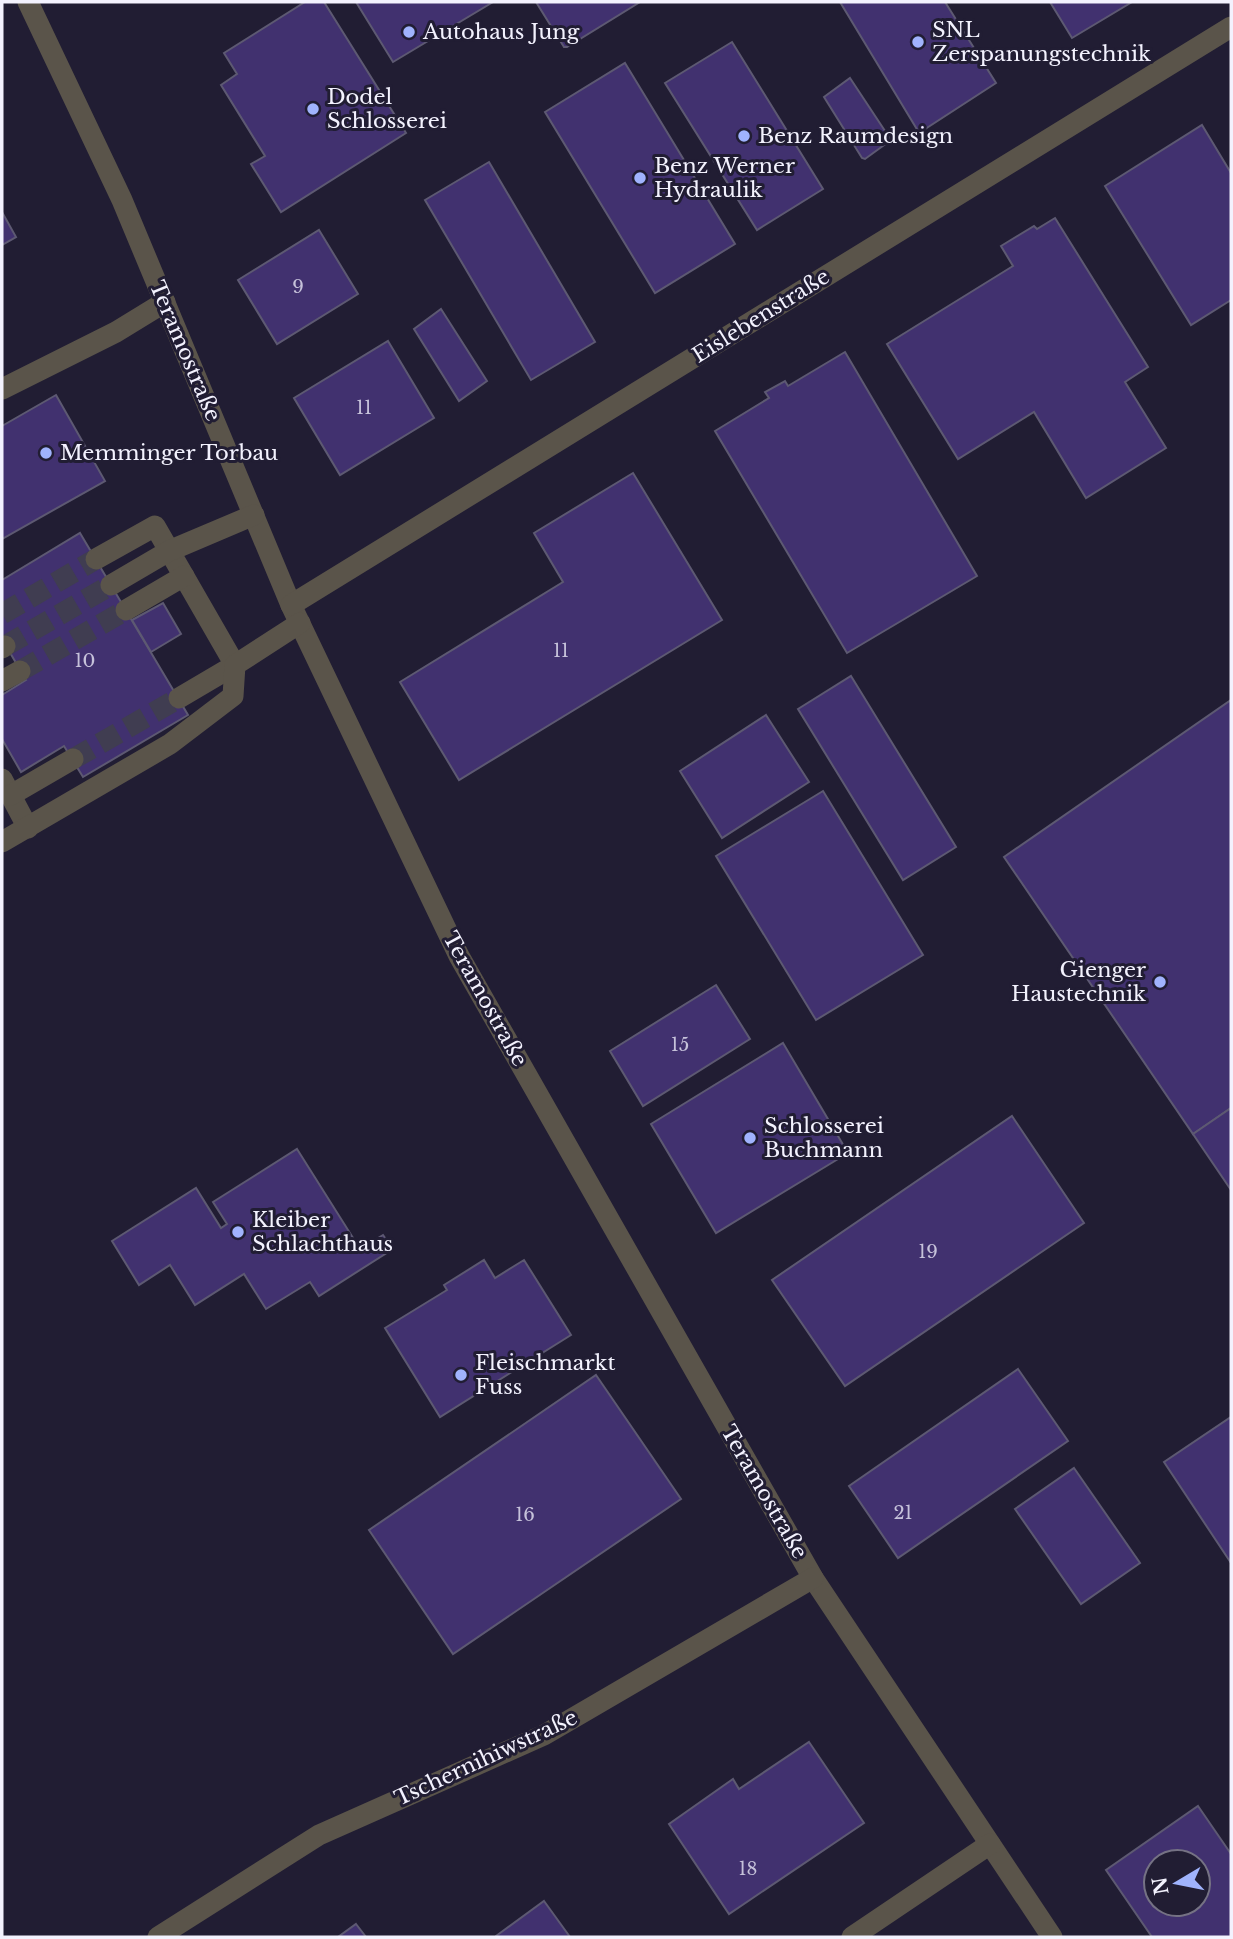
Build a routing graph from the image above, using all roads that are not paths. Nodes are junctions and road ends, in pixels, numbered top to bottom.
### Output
1 (28, 2) edge
2 (1231, 27) edge
3 (164, 302) junction
4 (2, 389) edge
5 (254, 515) junction
6 (169, 551) junction
7 (96, 559) tunnel mouth
8 (184, 576) junction
9 (111, 585) tunnel mouth
10 (126, 610) tunnel mouth
11 (295, 614) junction
12 (235, 666) junction
13 (178, 698) tunnel mouth
14 (73, 759) tunnel mouth
15 (6, 787) edge
16 (28, 828) junction
17 (2, 842) edge
18 (813, 1578) junction
19 (990, 1844) junction
20 (158, 1937) edge
21 (852, 1937) edge
22 (1052, 1937) edge

1 - 3 street, Teramostraße
2 - 11 street, Eislebenstraße
3 - 4 street
3 - 5 street, Teramostraße
5 - 6 street
5 - 11 street, Teramostraße
6 - 7 street
6 - 8 street
6 - 9 street
8 - 10 street
8 - 12 street
11 - 12 street, Eislebenstraße
11 - 18 street, Teramostraße
12 - 13 street, Eislebenstraße
12 - 16 street
14 - 15 street
15 - 16 street
16 - 17 street
18 - 19 street, Teramostraße
18 - 20 street, Tschernihiwstraße
19 - 21 street
19 - 22 street, Teramostraße

